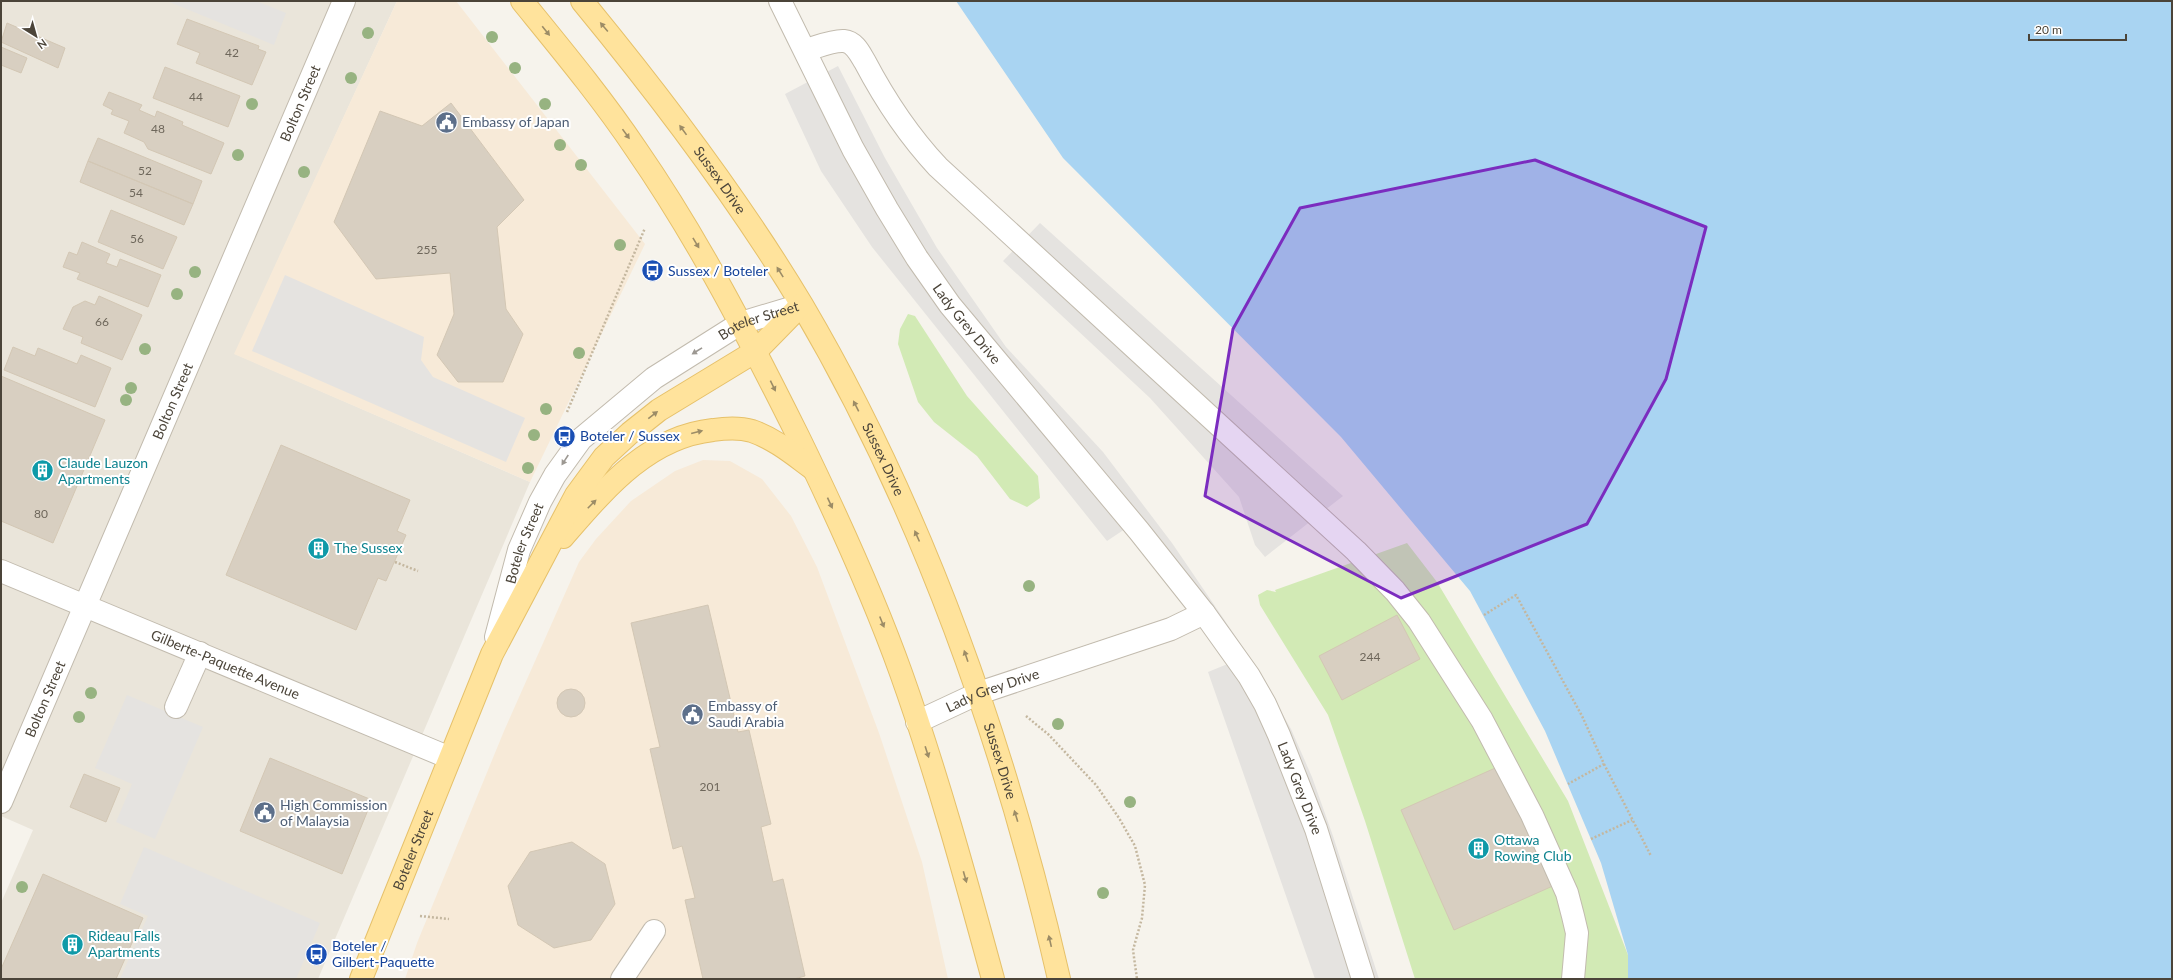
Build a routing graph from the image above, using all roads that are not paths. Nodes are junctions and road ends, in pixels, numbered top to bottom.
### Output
1 (344, 1) edge
2 (522, 1) edge
3 (582, 1) edge
4 (780, 1) edge
5 (806, 50) junction
6 (801, 305) junction
7 (741, 323) junction
8 (756, 351) junction
9 (814, 469) junction
10 (539, 565) junction
11 (1, 571) edge
12 (84, 605) junction
13 (1204, 613) junction
14 (200, 654) junction
15 (492, 654) junction
16 (979, 693) junction
17 (176, 707) dead end
18 (917, 722) junction
19 (450, 758) junction
20 (1, 802) edge
21 (654, 932) dead end
22 (361, 979) edge
23 (622, 979) edge
24 (993, 979) edge
25 (1059, 979) edge
26 (1362, 979) edge
27 (1573, 979) edge

1 - 12 street, Bolton Street
2 -> 7 main road
6 -> 3 main road, Sussex Drive
4 - 5 street, Lady Grey Drive
5 - 13 street, Lady Grey Drive
5 - 27 street
6 - 7 street, Boteler Street
6 - 8 main road, Boteler Street
16 -> 6 main road, Sussex Drive
7 - 8 main road
7 -> 15 street, Boteler Street
8 -> 9 main road
10 -> 8 main road, Boteler Street
10 -> 9 main road
9 -> 18 main road
10 - 15 main road, Boteler Street
11 - 12 street, Gilberte-Paquette Avenue
12 - 14 street, Gilberte-Paquette Avenue
12 - 20 street, Bolton Street
13 - 16 street, Lady Grey Drive
13 - 26 street, Lady Grey Drive
14 - 17 street
14 - 19 street, Gilberte-Paquette Avenue
15 - 19 main road, Boteler Street
16 - 18 street, Lady Grey Drive
25 -> 16 main road, Sussex Drive
18 -> 24 main road
19 - 22 main road, Boteler Street
21 - 23 street

